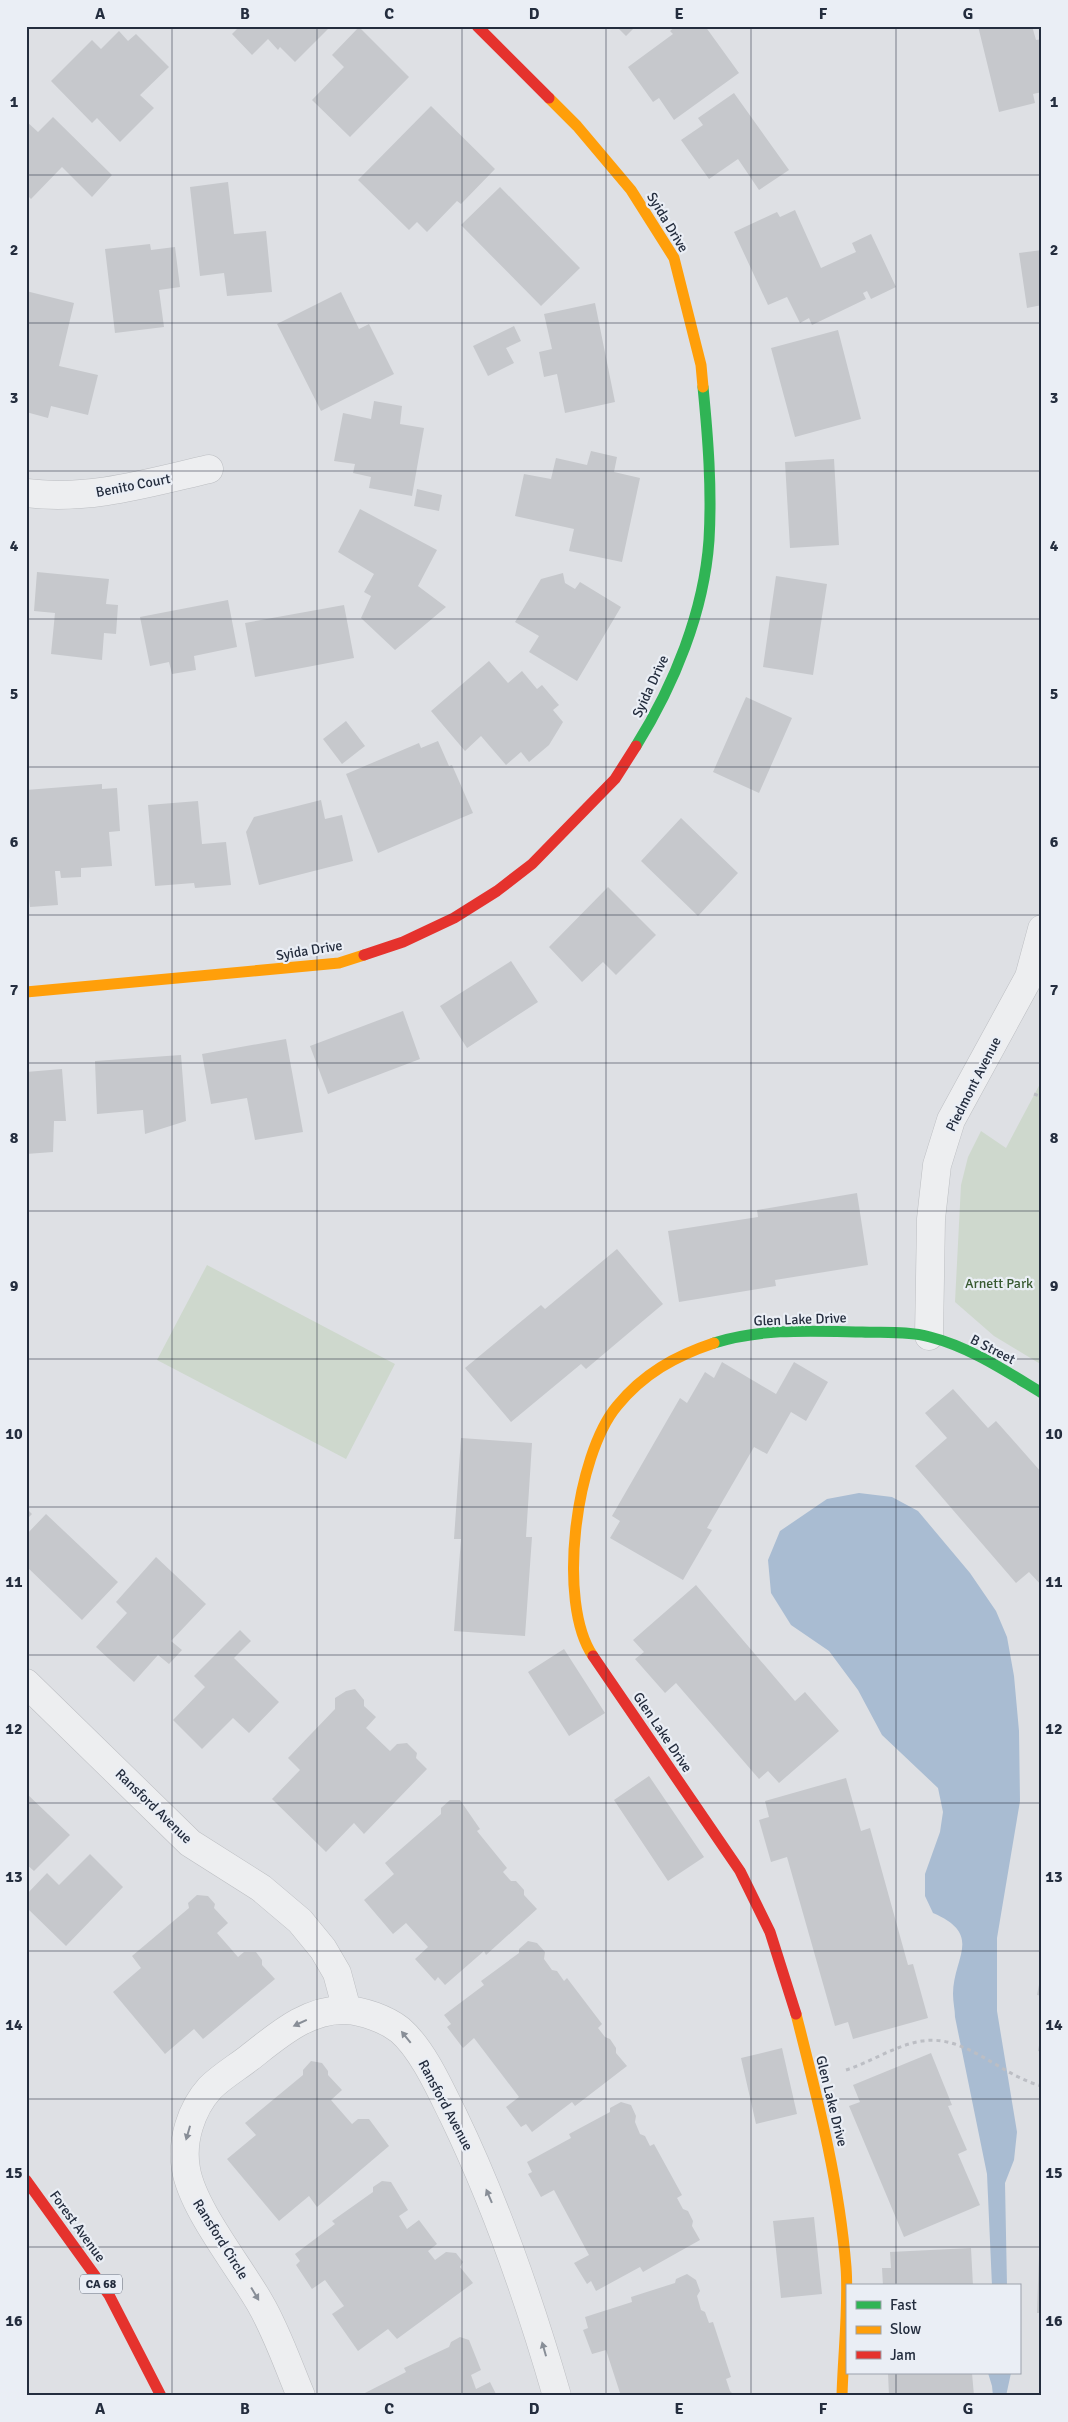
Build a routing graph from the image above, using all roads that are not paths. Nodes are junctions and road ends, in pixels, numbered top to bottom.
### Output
1 (477, 26) edge
2 (209, 470) dead end
3 (26, 493) edge
4 (1042, 928) edge
5 (26, 992) edge
6 (929, 1336) junction
7 (1042, 1393) edge
8 (26, 1683) edge
9 (347, 2010) junction
10 (26, 2180) edge
11 (161, 2396) edge
12 (301, 2396) edge
13 (557, 2396) edge
14 (842, 2396) edge

1 - 5 street, Syida Drive
2 - 3 street, Benito Court
4 - 6 street, Piedmont Avenue
6 - 7 street, B Street
6 - 14 street, Glen Lake Drive
8 - 9 street, Ransford Avenue
9 -> 12 street, Ransford Circle
13 -> 9 street, Ransford Avenue
10 - 11 street, Forest Avenue / CA 68

